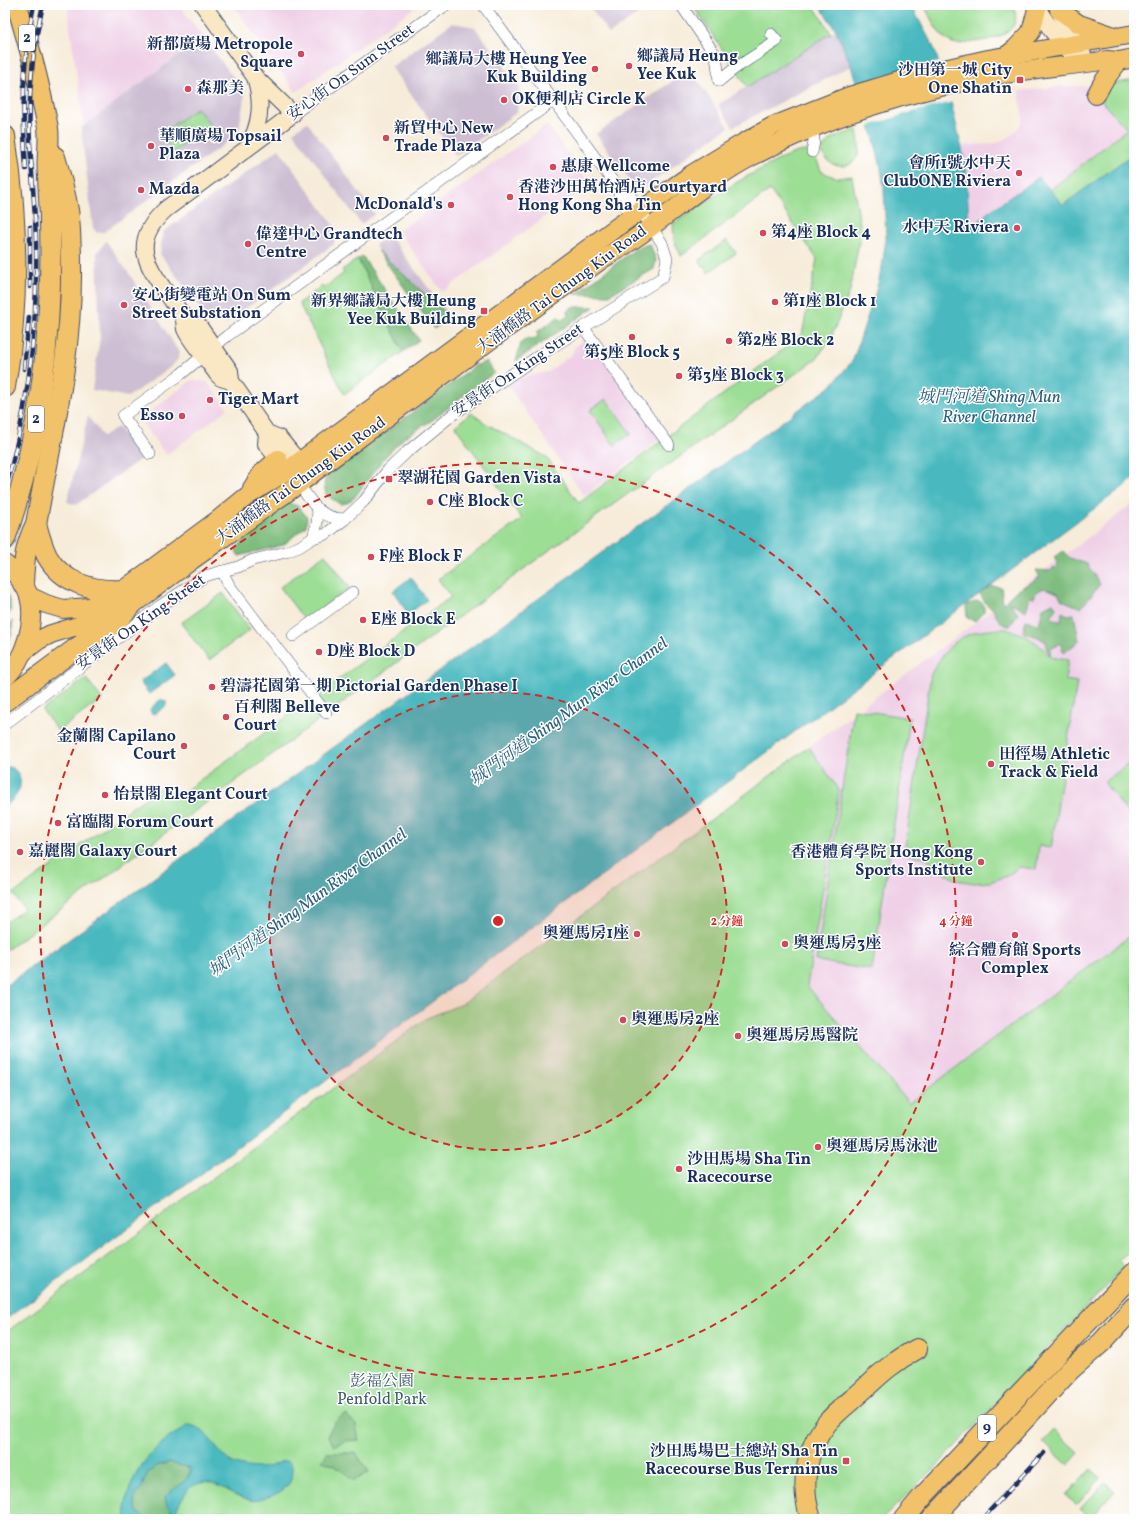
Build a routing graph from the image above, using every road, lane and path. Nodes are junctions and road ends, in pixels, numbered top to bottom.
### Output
1 (17, 5) edge
2 (204, 5) edge
3 (446, 5) edge
4 (483, 5) edge
5 (681, 5) edge
6 (1036, 7) edge
7 (1058, 7) edge
8 (771, 34) dead end
9 (1134, 34) edge
10 (1116, 37) junction
11 (1072, 45) junction
12 (1005, 56) junction
13 (1126, 60) edge
14 (1085, 64) junction
15 (254, 77) junction
16 (1096, 95) dead end
17 (553, 101) junction
18 (851, 104) junction
19 (293, 114) junction
20 (812, 128) junction
21 (48, 130) junction
22 (5, 136) edge
23 (247, 148) junction
24 (812, 152) dead end
25 (642, 218) junction
26 (583, 327) junction
27 (208, 351) junction
28 (5, 387) edge
29 (669, 444) dead end
30 (150, 454) dead end
31 (288, 464) junction
32 (304, 480) junction
33 (318, 510) junction
34 (345, 519) junction
35 (313, 538) junction
36 (5, 539) edge
37 (35, 551) junction
38 (5, 564) edge
39 (222, 571) junction
40 (26, 590) junction
41 (353, 592) dead end
42 (127, 598) junction
43 (94, 620) junction
44 (293, 636) dead end
45 (23, 652) junction
46 (5, 678) edge
47 (5, 702) edge
48 (326, 713) dead end
49 (5, 724) edge
50 (1134, 1273) edge
51 (1134, 1307) edge
52 (1102, 1342) junction
53 (917, 1349) dead end
54 (924, 1495) junction
55 (811, 1519) edge
56 (888, 1519) edge
57 (904, 1519) edge
58 (932, 1519) edge
59 (949, 1519) edge

1 - 21 highway, 2
2 - 15 street
3 - 19 street, 安心街 On Sum Street
4 - 17 street, 安景街 On King Street
5 - 8 street
6 - 11 street
6 - 12 main road
7 - 10 main road
7 - 11 street
9 - 10 main road, 大涌橋路 Tai Chung Kiu Road
10 - 11 main road, 大涌橋路 Tai Chung Kiu Road
11 - 12 main road, 大涌橋路 Tai Chung Kiu Road
11 - 14 street
12 - 18 main road, 大涌橋路 Tai Chung Kiu Road
13 - 14 main road, 大涌橋路 Tai Chung Kiu Road
13 - 16 main road
14 - 18 main road, 大涌橋路 Tai Chung Kiu Road
15 - 19 street
15 - 23 street
17 - 25 street, 安景街 On King Street
17 - 27 street
18 - 20 main road, 大涌橋路 Tai Chung Kiu Road
18 - 25 main road, 大涌橋路 Tai Chung Kiu Road
19 - 23 street, 安心街 On Sum Street
20 - 24 street
20 - 25 main road, 大涌橋路 Tai Chung Kiu Road
21 - 36 highway, 2
21 - 37 highway
22 - 28 highway
23 - 27 street, 安心街 On Sum Street
25 - 26 street, 安景街 On King Street
25 - 31 main road, 大涌橋路 Tai Chung Kiu Road
25 - 32 main road, 大涌橋路 Tai Chung Kiu Road
26 - 29 street
26 - 34 street, 安景街 On King Street
27 - 30 street
27 - 31 street, 安心街 On Sum Street
31 - 32 street
31 - 42 main road, 大涌橋路 Tai Chung Kiu Road
32 - 33 street
32 - 42 main road, 大涌橋路 Tai Chung Kiu Road
33 - 34 street
33 - 35 street
34 - 35 street, 安景街 On King Street
35 - 39 street, 安景街 On King Street
37 - 40 highway
37 - 42 highway
38 - 40 main road
39 - 48 street
39 - 49 street, 安景街 On King Street
40 - 43 main road
40 - 45 main road
41 - 44 street
42 - 43 main road
42 - 43 highway
43 - 45 main road
43 - 47 highway
45 - 46 main road
50 - 54 highway, 9
51 - 52 highway, 9
52 - 58 highway, 9
52 - 59 highway
53 - 55 highway
54 - 56 highway
54 - 57 highway, 9

